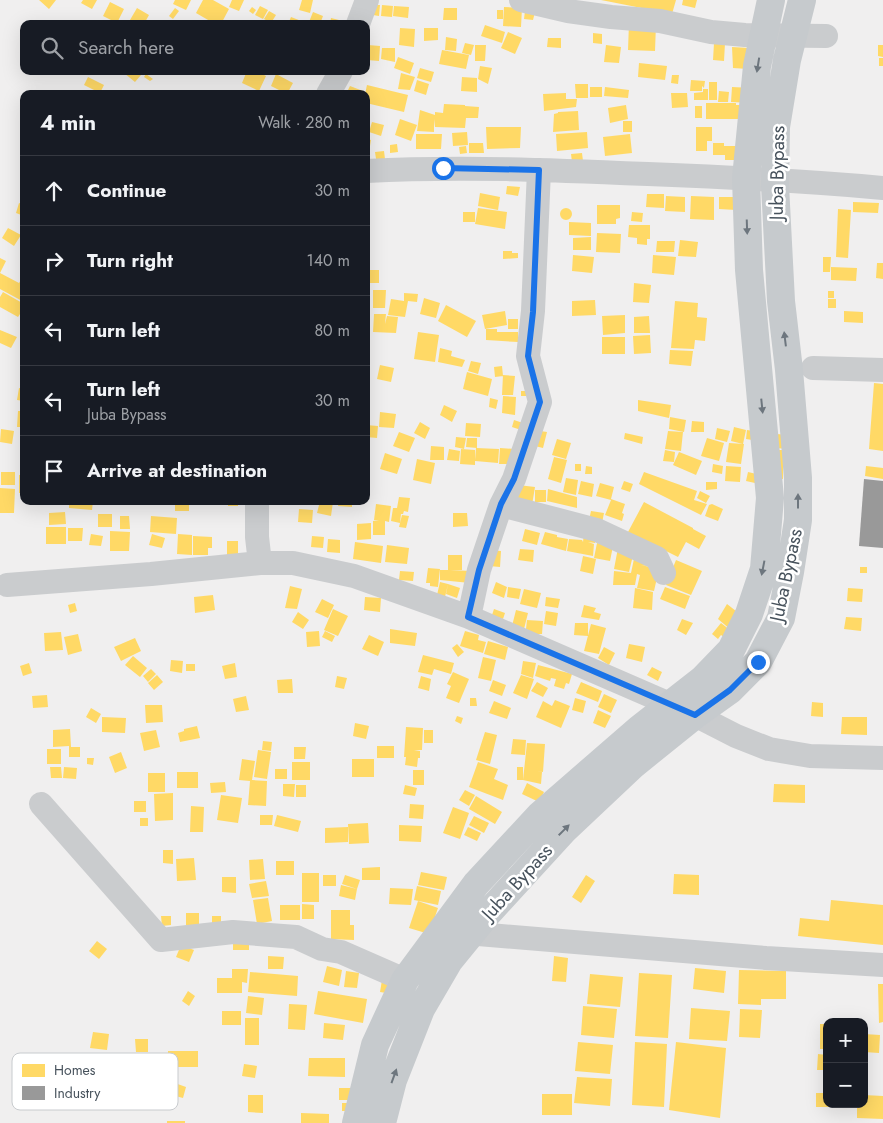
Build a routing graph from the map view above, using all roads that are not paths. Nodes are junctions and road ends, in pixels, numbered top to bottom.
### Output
1 (367, 0) edge
2 (520, 0) edge
3 (771, 0) edge
4 (802, 0) edge
5 (360, 20) edge
6 (826, 36) dead end
7 (339, 75) edge
8 (330, 90) edge
9 (539, 170) junction
10 (370, 171) edge
11 (746, 178) junction
12 (883, 188) edge
13 (813, 368) dead end
14 (883, 370) edge
15 (501, 504) junction
16 (257, 505) edge
17 (260, 563) junction
18 (664, 573) dead end
19 (7, 584) dead end
20 (468, 617) junction
21 (695, 715) junction
22 (883, 758) edge
23 (41, 804) dead end
24 (478, 934) dead end
25 (883, 965) edge
26 (405, 980) junction
27 (356, 1123) edge
28 (382, 1123) edge

1 - 5 street
2 - 6 street
3 -> 11 main road, Juba Bypass
21 -> 4 main road, Juba Bypass
7 - 8 street
9 - 10 street
9 - 11 street
9 - 15 street
11 - 12 street
11 -> 26 main road, Juba Bypass
13 - 14 street
15 - 18 street
15 - 20 street
16 - 17 street
17 - 19 street
17 - 20 street
20 - 21 street
21 - 22 street
28 -> 21 main road, Juba Bypass
23 - 26 street
24 - 25 street
26 - 27 main road, Juba Bypass

